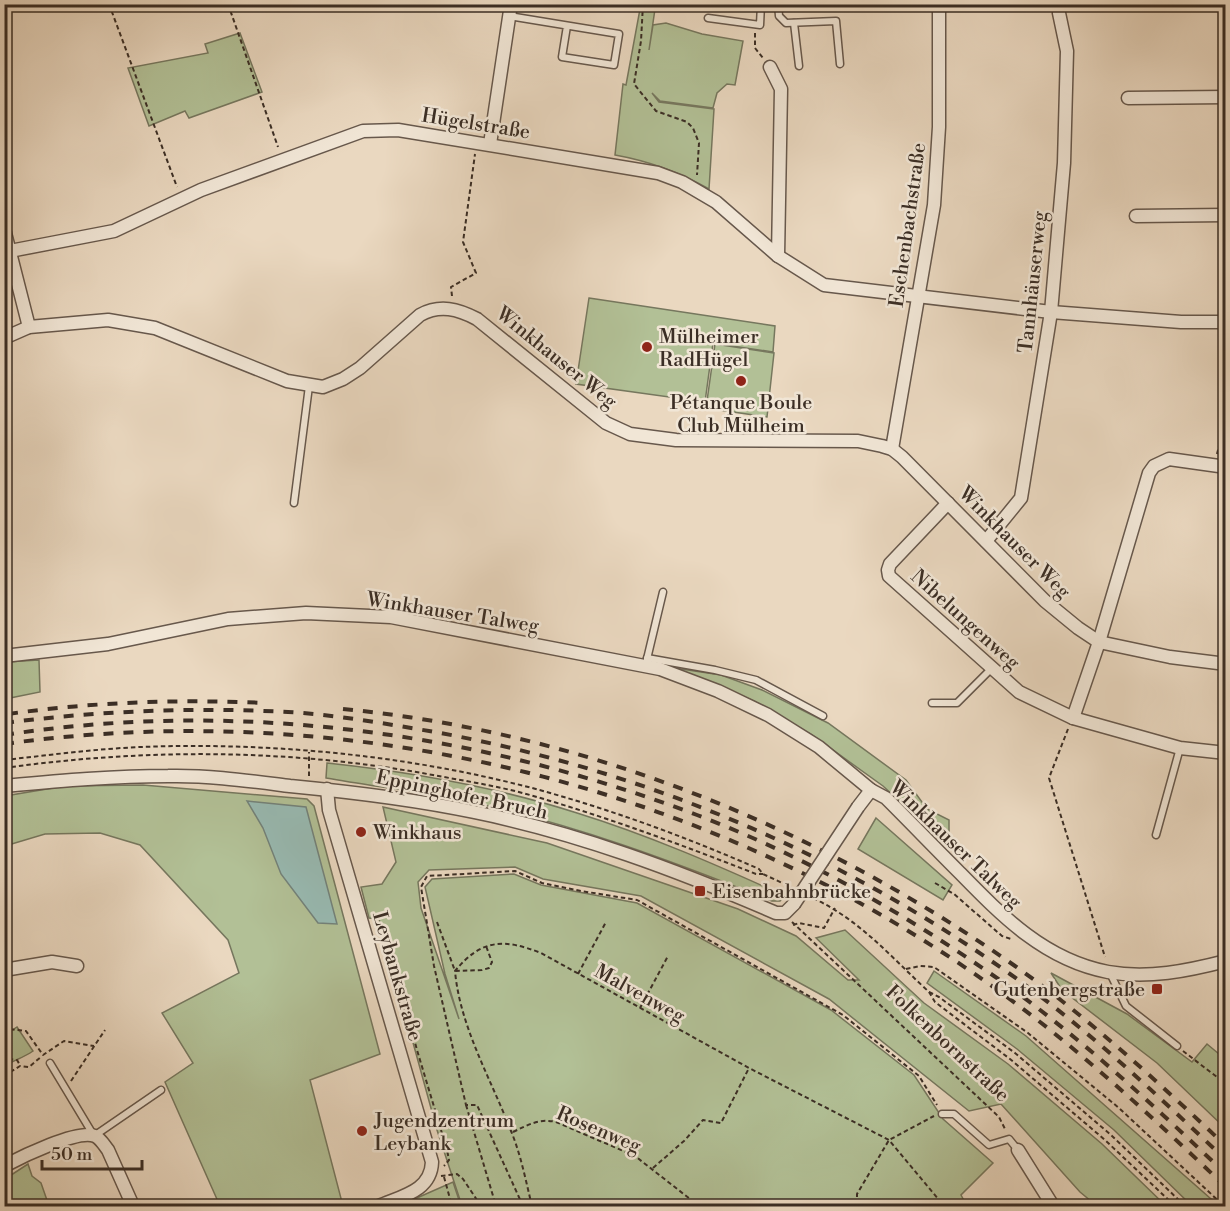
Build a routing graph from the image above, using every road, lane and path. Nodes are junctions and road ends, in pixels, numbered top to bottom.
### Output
1 (109, 4) edge
2 (228, 4) edge
3 (643, 4) edge
4 (761, 4) edge
5 (778, 4) edge
6 (939, 4) edge
7 (510, 10) edge
8 (1059, 13) dead end
9 (708, 18) dead end
10 (794, 23) junction
11 (756, 25) junction
12 (567, 26) junction
13 (840, 64) dead end
14 (799, 66) dead end
15 (770, 67) joint
16 (1226, 97) edge
17 (1128, 98) dead end
18 (477, 142) junction
19 (490, 144) junction
20 (284, 161) junction
21 (697, 190) junction
22 (182, 199) junction
23 (1226, 215) edge
24 (1136, 216) dead end
25 (4, 229) edge
26 (10, 251) junction
27 (778, 256) junction
28 (451, 287) dead end
29 (918, 297) junction
30 (1051, 312) junction
31 (1226, 322) edge
32 (29, 327) junction
33 (4, 338) edge
34 (309, 386) junction
35 (1226, 418) edge
36 (892, 449) junction
37 (1220, 466) edge
38 (294, 503) dead end
39 (948, 503) junction
40 (986, 541) junction
41 (663, 592) dead end
42 (1099, 642) junction
43 (4, 656) edge
44 (646, 662) junction
45 (1226, 664) edge
46 (992, 668) junction
47 (932, 703) dead end
48 (823, 716) dead end
49 (1073, 718) junction
50 (1180, 748) junction
51 (309, 752) junction
52 (1226, 753) edge
53 (4, 760) edge
54 (4, 786) edge
55 (309, 788) junction
56 (327, 789) junction
57 (871, 790) junction
58 (1156, 835) dead end
59 (935, 883) dead end
60 (797, 890) dead end
61 (806, 895) dead end
62 (835, 908) junction
63 (437, 922) dead end
64 (606, 922) dead end
65 (1024, 935) junction
66 (486, 946) junction
67 (668, 956) dead end
68 (1226, 961) edge
69 (394, 964) dead end
70 (77, 966) dead end
71 (4, 970) edge
72 (904, 970) junction
73 (455, 971) junction
74 (1109, 972) junction
75 (578, 974) junction
76 (929, 992) junction
77 (639, 1008) junction
78 (105, 1030) dead end
79 (4, 1033) edge
80 (94, 1046) junction
81 (1177, 1046) joint
82 (4, 1053) edge
83 (43, 1055) junction
84 (50, 1063) dead end
85 (20, 1066) junction
86 (749, 1068) junction
87 (4, 1076) edge
88 (1226, 1084) edge
89 (66, 1088) junction
90 (161, 1090) dead end
91 (466, 1105) junction
92 (942, 1113) junction
93 (512, 1133) junction
94 (94, 1136) junction
95 (1009, 1139) junction
96 (889, 1140) junction
97 (1018, 1150) joint
98 (4, 1166) edge
99 (652, 1168) junction
100 (432, 1174) junction
101 (861, 1203) dead end
102 (133, 1206) edge
103 (379, 1206) edge
104 (452, 1206) edge
105 (482, 1206) edge
106 (496, 1206) edge
107 (523, 1206) edge
108 (532, 1206) edge
109 (699, 1206) edge
110 (944, 1206) edge
111 (1053, 1206) edge
112 (1175, 1206) edge
113 (1185, 1206) edge
114 (1224, 1206) edge

1 - 22 path
2 - 20 path
3 - 21 path
4 - 11 lane
5 - 10 lane
6 - 29 street, Eschenbachstraße
7 - 12 lane
7 - 19 street
8 - 30 street, Tannhäuserweg
9 - 11 lane
10 - 13 lane
10 - 14 lane
11 - 15 path
12 - 12 lane
15 - 27 street
16 - 17 street
18 - 19 street, Hügelstraße
18 - 20 street, Hügelstraße
18 - 28 path
19 - 21 street, Hügelstraße
20 - 22 street, Hügelstraße
21 - 27 street, Hügelstraße
22 - 26 street, Hügelstraße
23 - 24 street
25 - 26 street
26 - 32 street
27 - 29 street, Hügelstraße
29 - 30 street, Hügelstraße
29 - 36 street, Eschenbachstraße
30 - 31 street, Hügelstraße
30 - 40 street, Tannhäuserweg
32 - 33 street, Winkhauser Weg
32 - 34 street, Winkhauser Weg
34 - 36 street, Winkhauser Weg
34 - 38 lane
35 - 37 path
36 - 39 street, Winkhauser Weg
37 - 42 street
39 - 40 street, Winkhauser Weg
39 - 46 street, Nibelungenweg
40 - 42 street, Winkhauser Weg
41 - 44 lane
42 - 45 street, Winkhauser Weg
42 - 49 street
43 - 44 street, Winkhauser Talweg
44 - 48 lane, Winkhauser Talweg
44 - 57 street, Winkhauser Talweg
46 - 47 lane
46 - 49 street, Nibelungenweg
49 - 50 street, Nibelungenweg
49 - 74 path
50 - 52 street, Nibelungenweg
50 - 58 lane
51 - 53 path
51 - 55 path
51 - 60 path
54 - 55 street, Eppinghofer Bruch
55 - 56 street, Eppinghofer Bruch
56 - 57 street, Eppinghofer Bruch, bridge
56 - 100 street, Leybankstraße
57 - 65 street, Winkhauser Talweg
59 - 65 path
61 - 62 path
62 - 72 path
62 - 95 path, Folkenbornstraße
63 - 73 path
64 - 75 path
65 - 74 street, Winkhauser Talweg
66 - 73 path
66 - 73 path
66 - 75 path, Malvenweg
67 - 77 path
68 - 74 street, Winkhauser Talweg
69 - 100 path
70 - 71 street
72 - 76 path
72 - 114 path
73 - 93 path
74 - 81 lane
75 - 77 path, Malvenweg
76 - 112 path
76 - 113 path
77 - 86 path, Malvenweg
78 - 80 path
79 - 83 path
80 - 83 path
80 - 89 path
81 - 88 path
82 - 85 path
83 - 85 path
84 - 89 lane
85 - 87 path
86 - 96 path, Malvenweg
86 - 99 path
89 - 94 lane
90 - 94 lane
91 - 92 path
91 - 106 path
91 - 107 path
92 - 95 lane
92 - 96 path
93 - 99 path, Rosenweg
93 - 108 path
94 - 98 street
94 - 102 street
95 - 97 lane
96 - 101 path
96 - 110 path, Malvenweg
97 - 111 street
99 - 109 path, Rosenweg
100 - 103 street
104 - 105 path

